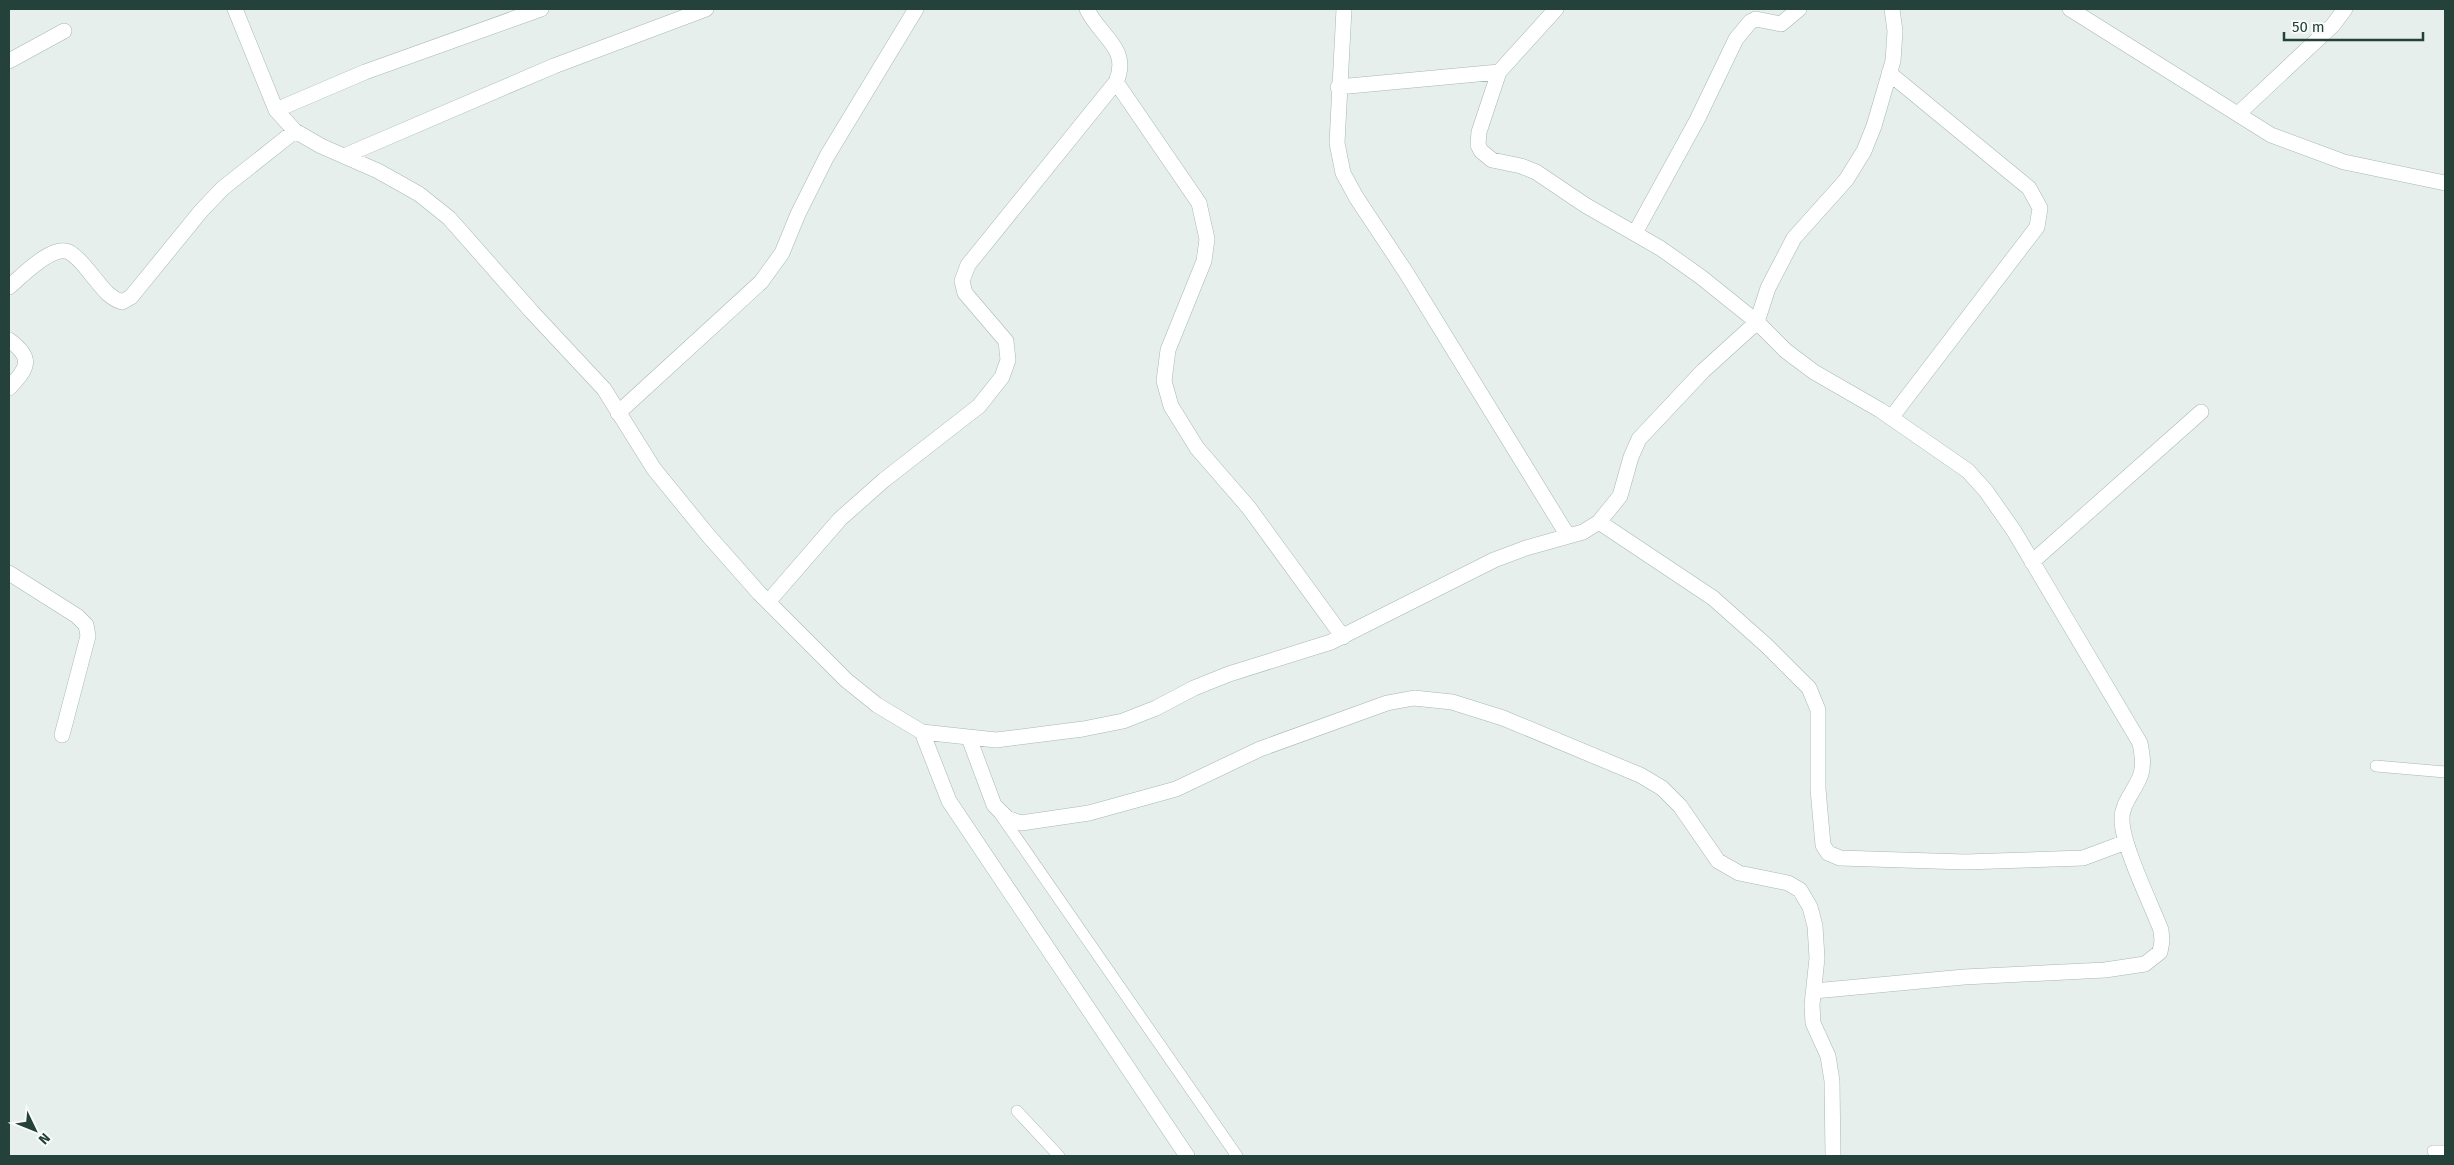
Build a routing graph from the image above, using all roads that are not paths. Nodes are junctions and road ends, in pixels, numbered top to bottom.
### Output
1 (235, 9) edge
2 (542, 9) edge
3 (706, 9) edge
4 (916, 9) edge
5 (1087, 9) edge
6 (1344, 9) edge
7 (1556, 9) edge
8 (1799, 9) edge
9 (1892, 9) edge
10 (2345, 9) edge
11 (2074, 10) edge
12 (64, 32) dead end
13 (9, 61) edge
14 (1499, 72) junction
15 (1890, 73) junction
16 (1116, 82) junction
17 (1338, 87) junction
18 (276, 110) junction
19 (2238, 114) junction
20 (295, 131) junction
21 (344, 156) junction
22 (2445, 183) edge
23 (1635, 233) junction
24 (9, 287) edge
25 (1757, 322) junction
26 (9, 340) edge
27 (9, 388) edge
28 (618, 412) junction
29 (2201, 412) dead end
30 (1891, 418) junction
31 (1599, 522) junction
32 (1568, 536) junction
33 (2032, 562) junction
34 (9, 573) edge
35 (768, 602) junction
36 (1343, 637) junction
37 (922, 732) junction
38 (62, 735) dead end
39 (969, 738) junction
40 (2376, 766) dead end
41 (2445, 772) edge
42 (994, 805) junction
43 (2126, 842) junction
44 (1814, 991) junction
45 (1017, 1111) dead end
46 (2433, 1151) dead end
47 (2445, 1152) edge
48 (1059, 1156) edge
49 (1186, 1156) edge
50 (1237, 1156) edge
51 (1833, 1156) edge

1 - 18 street
2 - 18 street
3 - 21 street
4 - 28 street
5 - 16 street
6 - 17 street
7 - 14 street
8 - 23 street
9 - 15 street
10 - 19 street
11 - 19 street
12 - 13 street
14 - 17 street
14 - 23 street
15 - 25 street
15 - 30 street
16 - 35 street
16 - 36 street
17 - 32 street
18 - 20 street
19 - 22 street
20 - 21 street
20 - 24 street
21 - 28 street
23 - 25 street
25 - 30 street
25 - 31 street
26 - 27 street
28 - 35 street
29 - 33 street
30 - 33 street
31 - 32 street
31 - 43 street
32 - 36 street
33 - 43 street
34 - 38 street
35 - 37 street
36 - 39 street
37 - 39 street
37 - 49 street
39 - 42 street
40 - 41 lane
42 - 44 street
42 - 50 lane
43 - 44 street
44 - 51 street
45 - 48 lane
46 - 47 lane

